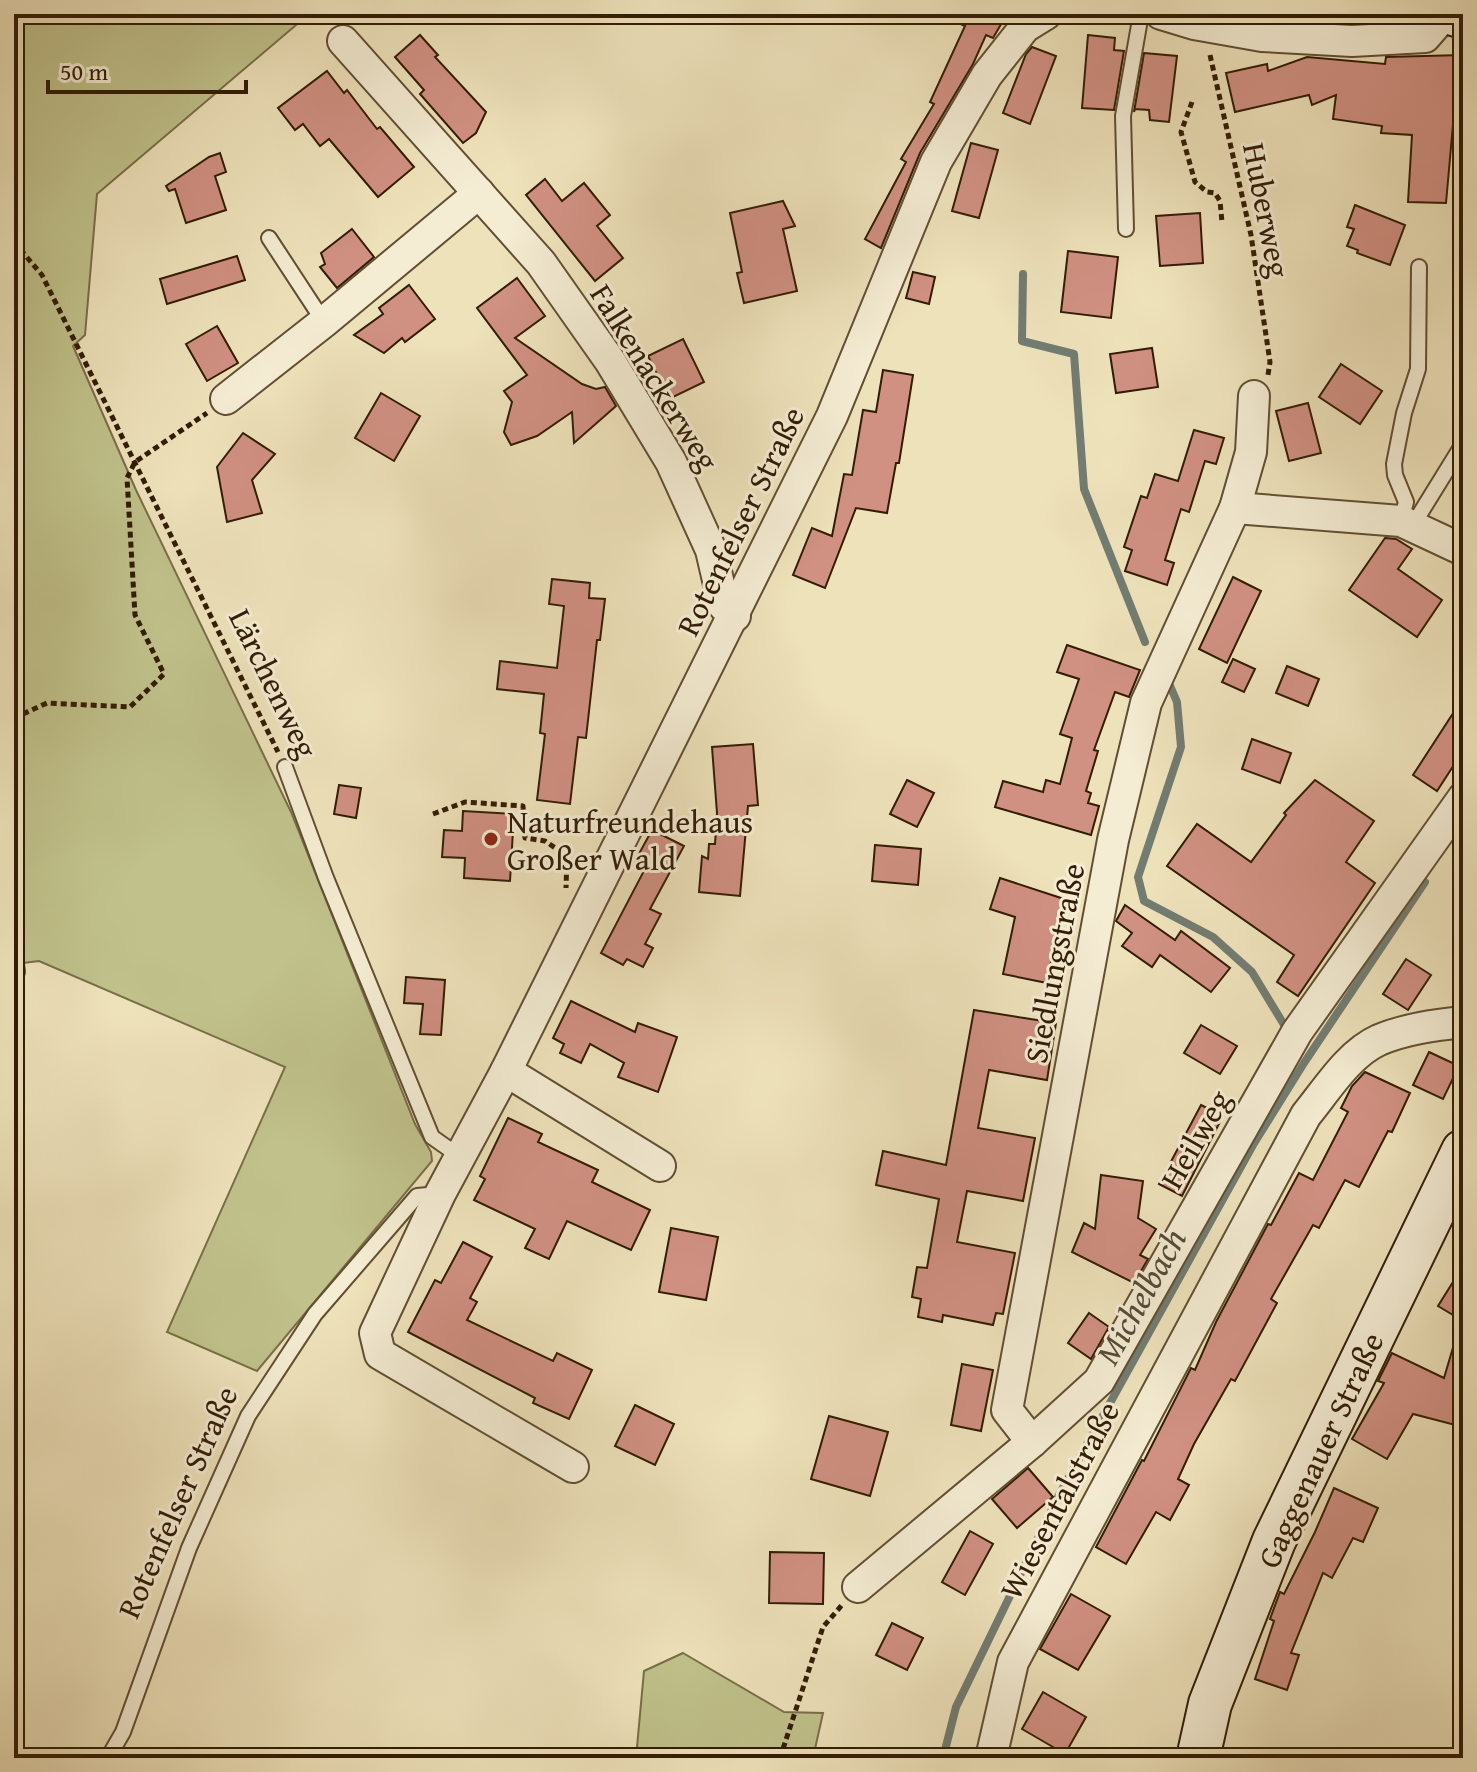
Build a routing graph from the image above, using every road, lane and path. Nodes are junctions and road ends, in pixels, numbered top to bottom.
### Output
1 (1046, 14) edge
2 (1141, 14) edge
3 (1161, 14) edge
4 (1445, 14) edge
5 (1453, 14) edge
6 (1463, 17) edge
7 (1209, 27) junction
8 (343, 41) dead end
9 (1192, 102) dead end
10 (479, 193) junction
11 (1222, 222) dead end
12 (1126, 229) dead end
13 (269, 238) dead end
14 (14, 242) edge
15 (1419, 267) dead end
16 (324, 322) junction
17 (1254, 396) joint
18 (226, 399) dead end
19 (188, 428) dead end
20 (1463, 444) edge
21 (135, 462) junction
22 (1235, 508) junction
23 (1407, 523) junction
24 (1463, 550) edge
25 (735, 616) junction
26 (14, 718) edge
27 (285, 767) joint
28 (1460, 808) edge
29 (433, 814) dead end
30 (572, 939) junction
31 (14, 949) edge
32 (14, 979) edge
33 (1463, 1022) edge
34 (506, 1071) junction
35 (1463, 1151) edge
36 (459, 1156) junction
37 (660, 1166) dead end
38 (440, 1194) junction
39 (1032, 1442) junction
40 (573, 1467) dead end
41 (858, 1587) joint
42 (108, 1758) edge
43 (780, 1758) edge
44 (991, 1758) edge
45 (1198, 1758) edge

1 - 25 street, Rotenfelser Straße
2 - 12 lane
3 - 7 street
4 - 7 street
5 - 6 main road
7 - 17 path, Huberweg
8 - 10 street, Falkenackerweg
9 - 11 path
10 - 16 street
10 - 25 street, Falkenackerweg
13 - 16 lane
14 - 21 path, Lärchenweg
15 - 23 lane
16 - 18 street
17 - 22 street, Siedlungstraße
19 - 21 path
20 - 23 lane
21 - 26 path
21 - 27 path, Lärchenweg
22 - 23 street
22 - 39 street, Siedlungstraße
23 - 24 street
25 - 30 street, Rotenfelser Straße
27 - 36 lane, Lärchenweg
28 - 39 street, Heilweg
29 - 30 path
30 - 34 street, Rotenfelser Straße
31 - 32 lane
33 - 44 street, Wiesentalstraße
34 - 36 street, Rotenfelser Straße
34 - 37 street
35 - 45 main road, Gaggenauer Straße
36 - 38 street, Rotenfelser Straße
38 - 40 street, Rotenfelser Straße
38 - 42 lane, Rotenfelser Straße
39 - 41 street, Heilweg
41 - 43 path

